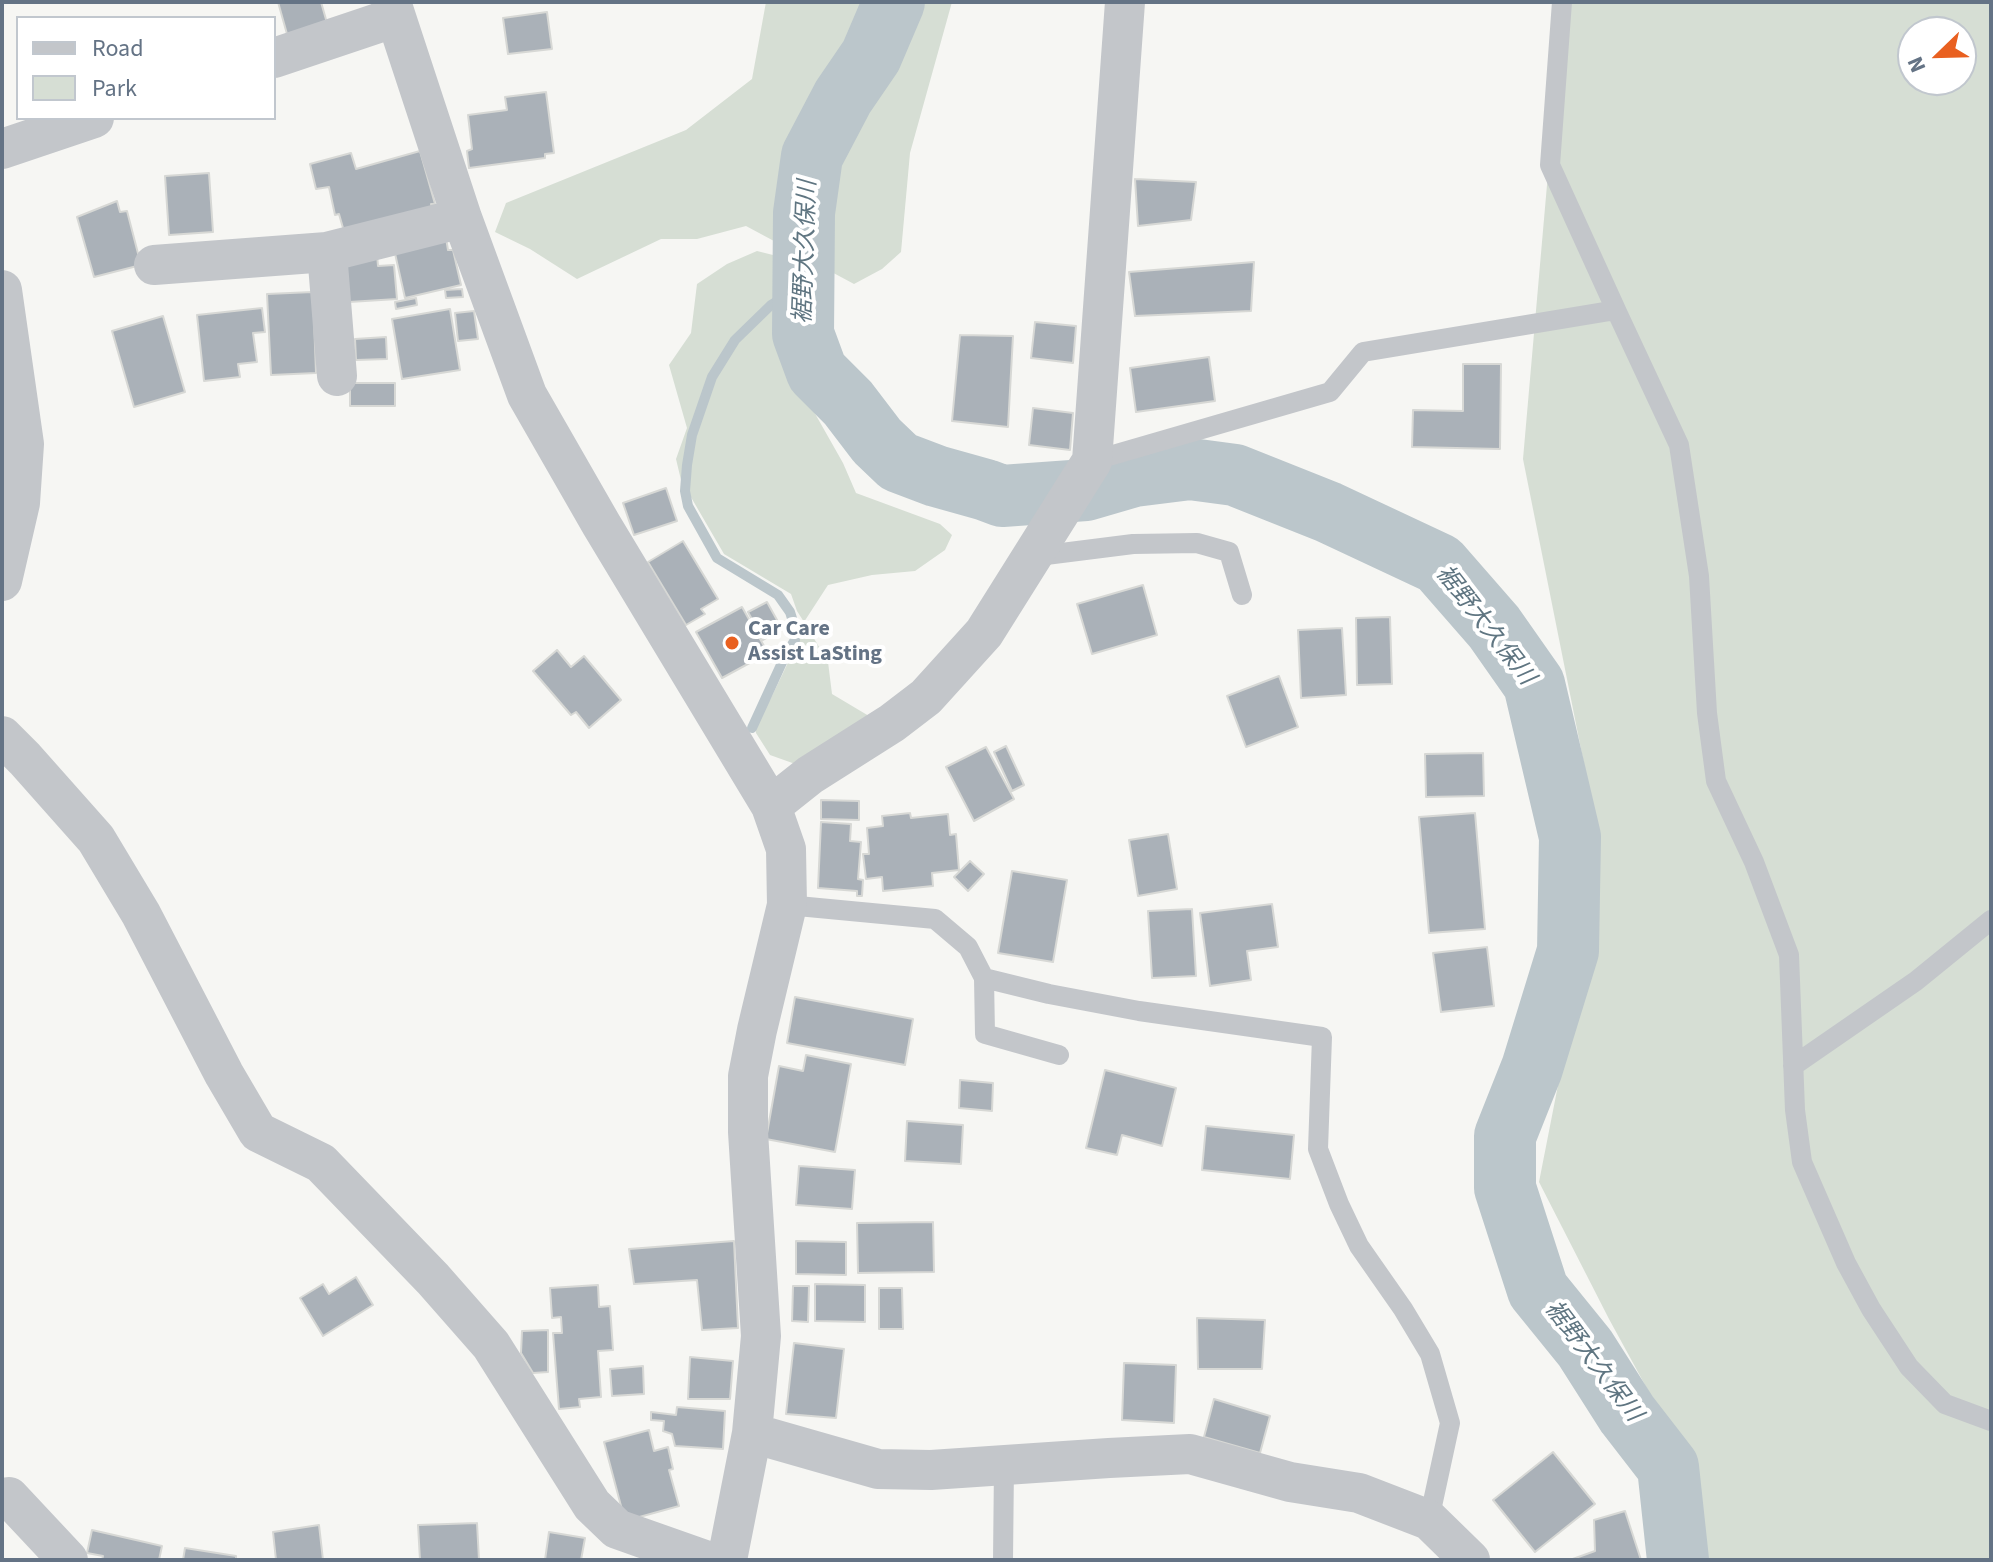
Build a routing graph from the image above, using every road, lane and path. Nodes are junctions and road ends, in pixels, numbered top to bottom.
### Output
1 (1125, 2) edge
2 (1562, 2) edge
3 (393, 9) edge
4 (276, 57) edge
5 (88, 120) edge
6 (2, 149) edge
7 (462, 218) junction
8 (327, 252) junction
9 (154, 265) dead end
10 (2, 290) edge
11 (1616, 310) junction
12 (337, 376) dead end
13 (1092, 461) junction
14 (1036, 548) junction
15 (2, 581) edge
16 (1242, 595) dead end
17 (2, 736) edge
18 (771, 806) junction
19 (787, 905) junction
20 (1991, 920) edge
21 (984, 978) junction
22 (1059, 1055) dead end
23 (1793, 1066) junction
24 (1991, 1421) edge
25 (752, 1433) junction
26 (1004, 1465) junction
27 (2, 1501) edge
28 (1429, 1520) junction
29 (68, 1560) edge
30 (705, 1560) edge
31 (727, 1560) edge
32 (1003, 1560) edge
33 (1470, 1560) edge

1 - 13 street
2 - 11 lane
3 - 4 street
3 - 7 street
5 - 6 street
7 - 8 street
7 - 18 street
8 - 9 street
8 - 12 street
10 - 15 street
11 - 13 lane
11 - 23 lane
13 - 14 street
14 - 16 lane
14 - 18 street
17 - 30 street
18 - 19 street
19 - 21 lane
19 - 25 street
20 - 23 lane
21 - 22 lane
21 - 28 lane
23 - 24 lane
25 - 26 street
25 - 31 street
26 - 28 street
26 - 32 lane
27 - 29 street
28 - 33 street

